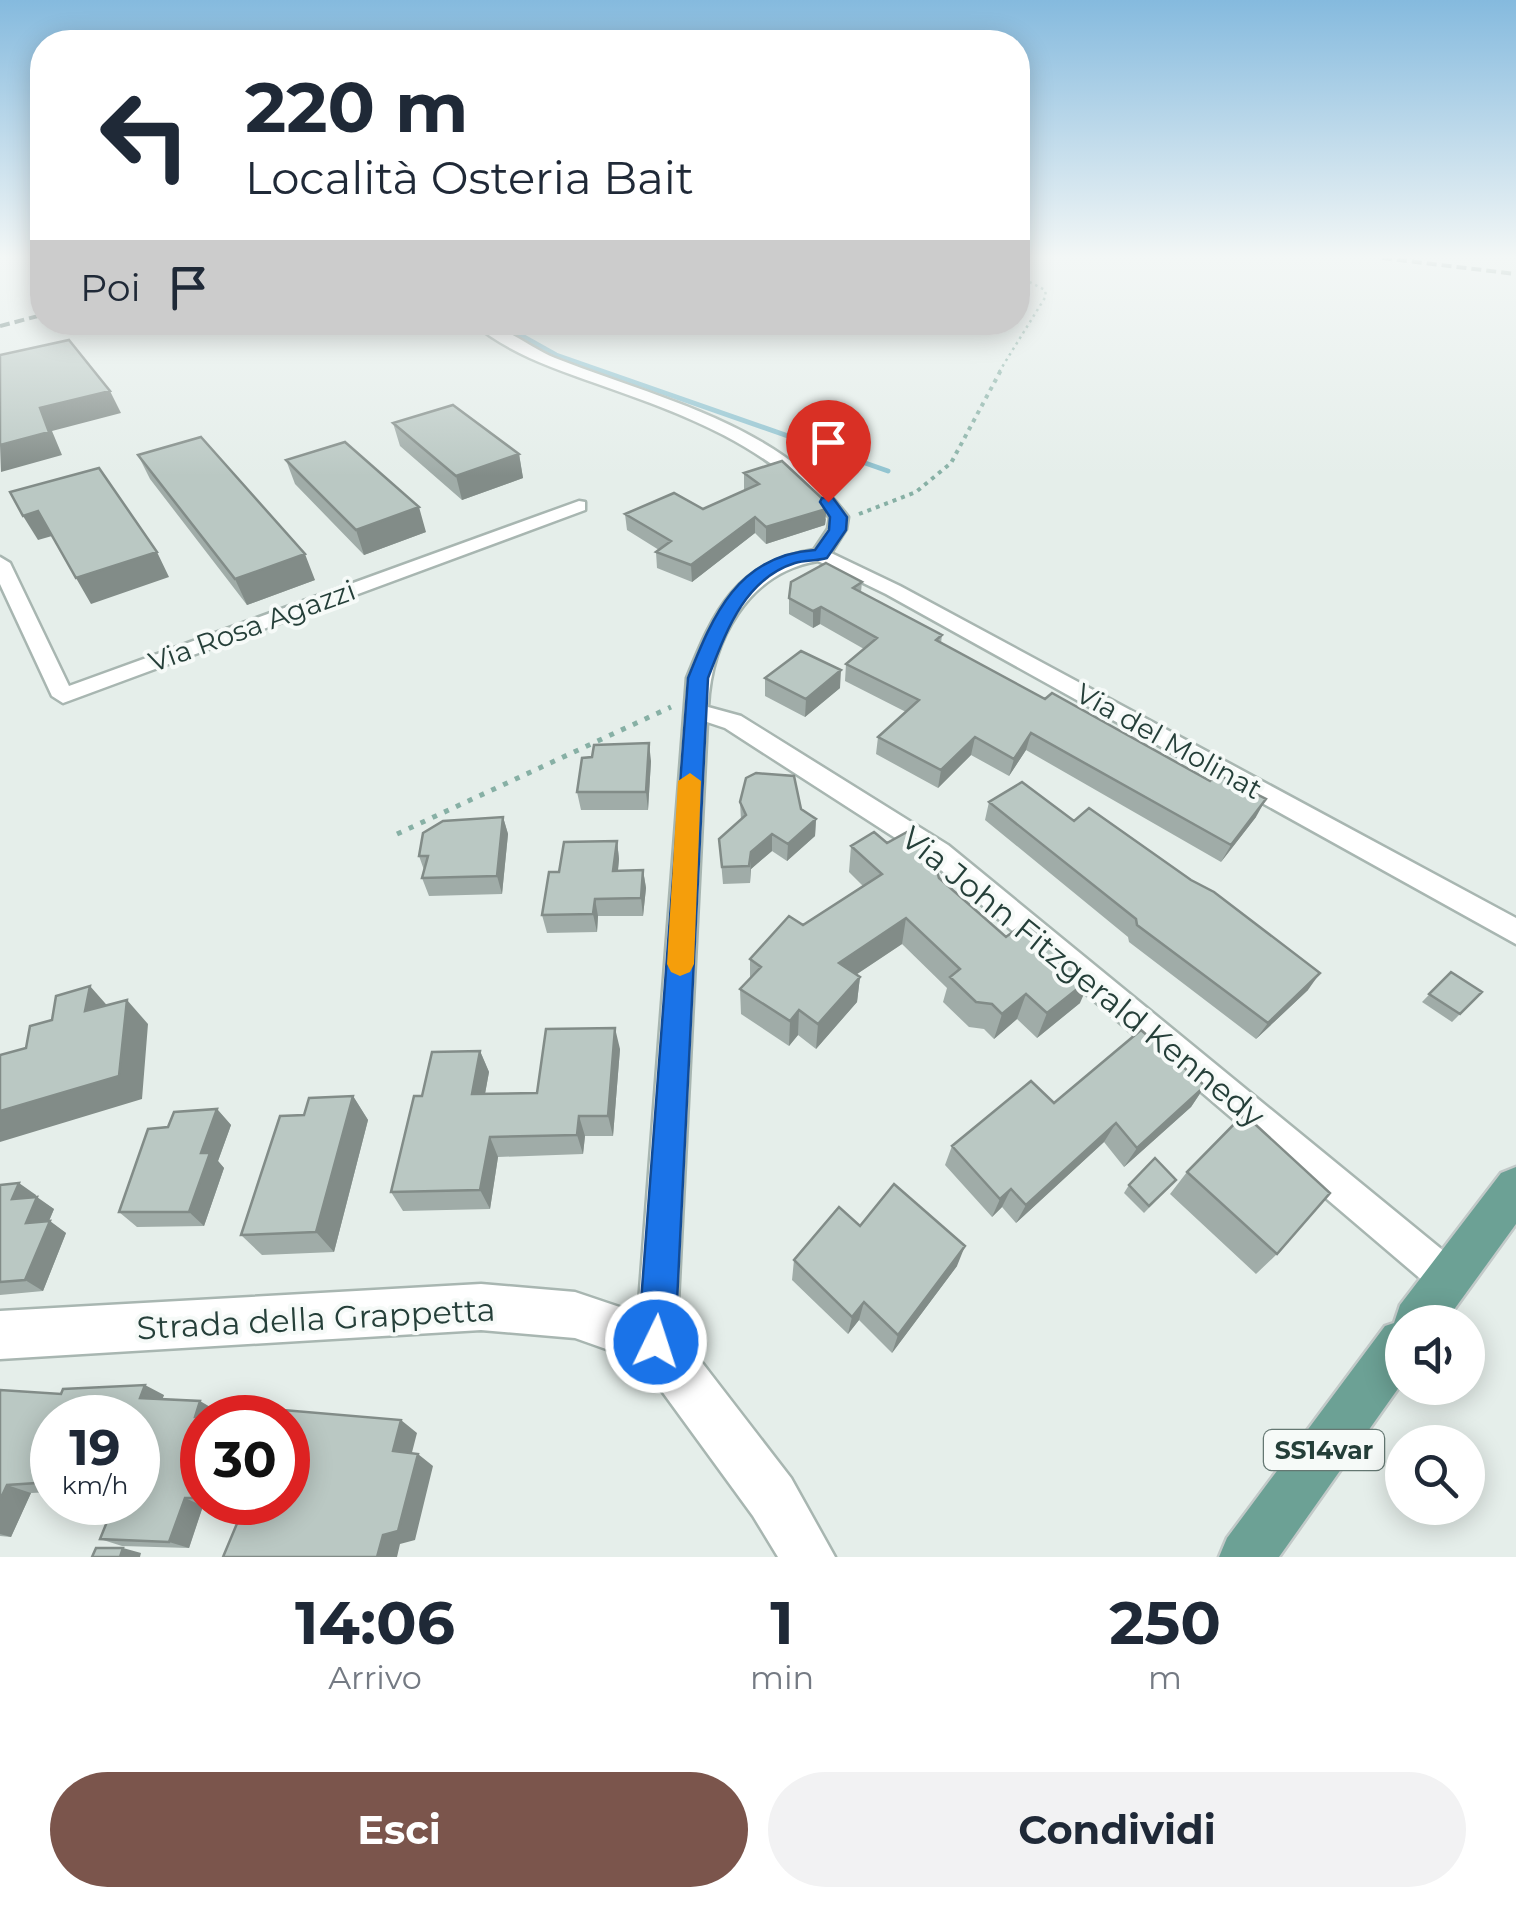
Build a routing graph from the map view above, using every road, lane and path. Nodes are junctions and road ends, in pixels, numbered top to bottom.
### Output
1 (502, 335) edge
2 (1022, 335) edge
3 (579, 506) dead end
4 (839, 517) junction
5 (820, 555) junction
6 (0, 563) edge
7 (694, 708) junction
8 (397, 834) dead end
9 (1516, 932) edge
10 (1516, 1188) edge
11 (1449, 1279) junction
12 (1430, 1305) edge
13 (3, 1340) edge
14 (656, 1342) junction
15 (1385, 1366) edge
16 (808, 1557) edge
17 (1246, 1557) edge

1 - 4 street
2 - 4 path
3 - 6 street, Via Rosa Agazzi
4 - 5 street
5 - 7 street
5 - 9 street, Via del Molinat
7 - 8 path
7 - 11 street, Via John Fitzgerald Kennedy
7 - 14 street
10 - 11 main road
11 - 12 main road
13 - 14 street, Strada della Grappetta
14 - 16 street
15 - 17 main road, SS14var

